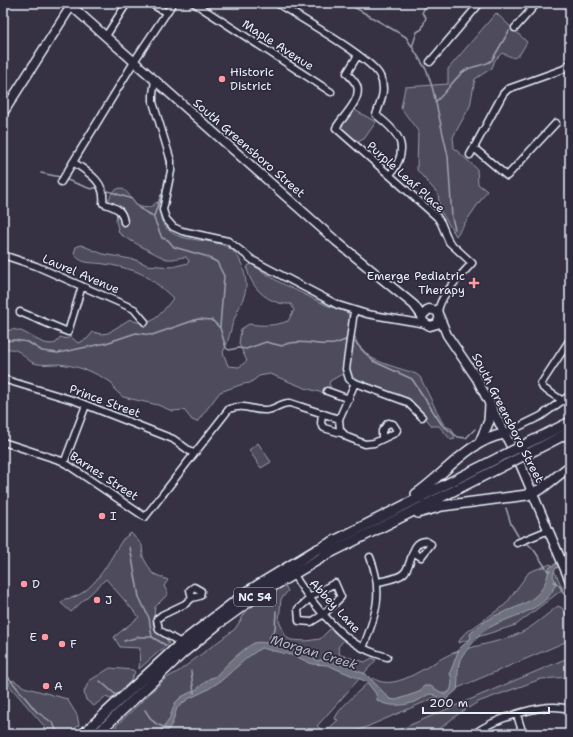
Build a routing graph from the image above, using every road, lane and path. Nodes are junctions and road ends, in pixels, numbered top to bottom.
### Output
1 (128, 3) edge
2 (150, 3) edge
3 (174, 3) edge
4 (194, 3) edge
5 (277, 3) edge
6 (480, 3) edge
7 (537, 3) edge
8 (71, 4) edge
9 (167, 13) junction
10 (515, 28) dead end
11 (106, 36) junction
12 (358, 54) junction
13 (135, 61) junction
14 (430, 62) dead end
15 (570, 63) edge
16 (155, 80) junction
17 (331, 92) dead end
18 (3, 113) edge
19 (556, 123) dead end
20 (474, 148) junction
21 (470, 154) dead end
22 (73, 162) junction
23 (390, 175) junction
24 (61, 182) dead end
25 (124, 222) dead end
26 (3, 255) edge
27 (82, 286) junction
28 (414, 305) junction
29 (354, 311) junction
30 (20, 312) dead end
31 (434, 312) junction
32 (423, 321) junction
33 (145, 322) dead end
34 (447, 335) junction
35 (569, 341) dead end
36 (3, 378) edge
37 (355, 383) junction
38 (327, 391) dead end
39 (570, 395) edge
40 (349, 400) junction
41 (563, 401) junction
42 (86, 405) junction
43 (490, 405) junction
44 (322, 413) junction
45 (422, 417) dead end
46 (339, 419) junction
47 (570, 422) edge
48 (570, 432) edge
49 (341, 433) junction
50 (504, 434) junction
51 (382, 438) dead end
52 (3, 442) edge
53 (479, 443) junction
54 (532, 446) junction
55 (194, 454) junction
56 (500, 462) junction
57 (64, 463) junction
58 (570, 466) edge
59 (533, 493) junction
60 (393, 510) junction
61 (391, 522) junction
62 (549, 530) junction
63 (329, 543) junction
64 (517, 543) dead end
65 (413, 552) dead end
66 (370, 557) dead end
67 (285, 567) junction
68 (293, 573) junction
69 (569, 578) edge
70 (378, 582) junction
71 (192, 598) dead end
72 (310, 598) junction
73 (234, 612) junction
74 (324, 614) junction
75 (181, 643) junction
76 (363, 648) junction
77 (387, 657) dead end
78 (570, 710) edge
79 (517, 715) junction
80 (101, 730) edge
81 (83, 734) edge
82 (91, 734) edge
83 (474, 734) edge
84 (523, 734) edge

1 - 11 street
2 - 9 street
3 - 9 street
4 - 17 street, Maple Avenue
5 - 12 street
6 - 14 street
7 - 10 street
8 - 11 main road, South Greensboro Street
8 - 18 main road
9 - 13 street
11 - 13 main road, South Greensboro Street
12 - 23 street
12 - 23 street, Purple Leaf Place
13 - 16 main road, South Greensboro Street
13 - 22 street
15 - 20 street
16 - 28 main road, South Greensboro Street
16 - 29 street
19 - 20 street
20 - 21 street
22 - 24 street
22 - 25 street
23 - 31 street, Purple Leaf Place
26 - 27 street, Laurel Avenue
27 - 30 street
27 - 33 street, Laurel Avenue
28 - 31 main road, South Greensboro Street
28 - 32 main road, South Greensboro Street
29 - 32 street
29 - 37 street
31 - 32 main road
31 - 32 main road
31 - 34 main road, South Greensboro Street
32 - 34 main road, South Greensboro Street
34 - 43 main road, South Greensboro Street
35 - 41 street
36 - 42 street, Prince Street
37 - 40 street
37 - 45 street
38 - 40 street
39 - 41 street
40 - 46 street
41 - 50 street
42 - 55 street, Prince Street
42 - 57 street
43 - 50 main road, South Greensboro Street
43 - 53 highway
44 - 46 street
44 - 49 street
44 - 55 street
46 - 49 street
47 - 54 highway, NC 54
48 - 54 highway, NC 54
49 - 51 street
50 - 53 highway
50 - 59 main road, South Greensboro Street
52 - 57 street, Barnes Street
53 - 60 highway
54 - 56 highway, NC 54, bridge
55 - 57 street, Barnes Street
56 - 60 highway, NC 54
56 - 61 highway, NC 54
58 - 59 highway
59 - 61 highway
59 - 62 main road, South Greensboro Street
60 - 63 highway, NC 54
61 - 68 highway, NC 54
62 - 64 street
62 - 69 main road, South Greensboro Street
63 - 67 highway, NC 54
63 - 68 highway
65 - 70 street
66 - 70 street
67 - 73 highway
67 - 75 highway, NC 54
68 - 72 street, Abbey Lane
68 - 73 highway, NC 54
70 - 76 street
71 - 75 street
72 - 74 street, Abbey Lane
72 - 74 street
72 - 74 street
73 - 80 highway, NC 54
74 - 76 street, Abbey Lane
75 - 80 highway, NC 54
76 - 77 street, Abbey Lane
78 - 79 street
79 - 83 street
79 - 84 street
80 - 81 highway, NC 54
80 - 82 highway

